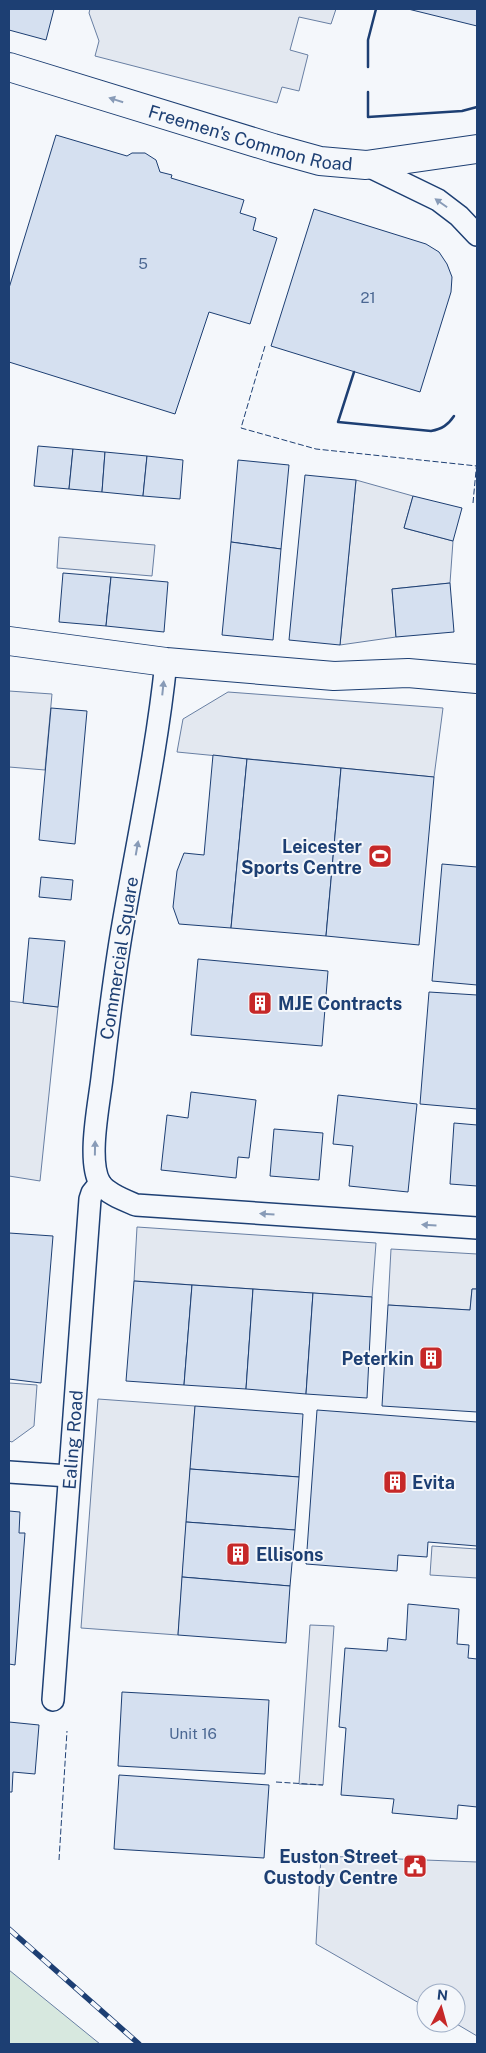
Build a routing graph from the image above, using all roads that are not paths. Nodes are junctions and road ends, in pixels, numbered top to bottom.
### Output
1 (9, 67) edge
2 (477, 148) edge
3 (366, 165) junction
4 (477, 235) edge
5 (9, 641) edge
6 (166, 662) junction
7 (477, 678) edge
8 (100, 1183) junction
9 (477, 1228) edge
10 (9, 1472) edge
11 (69, 1476) junction
12 (53, 1700) dead end

3 -> 1 main road, Freemen's Common Road
2 - 3 main road
4 -> 3 street, Freemen's Common Road
5 - 6 main road
6 - 7 main road
8 -> 6 street, Commercial Square
9 -> 8 street
8 - 11 street, Ealing Road
10 - 11 street
11 - 12 street, Ealing Road

